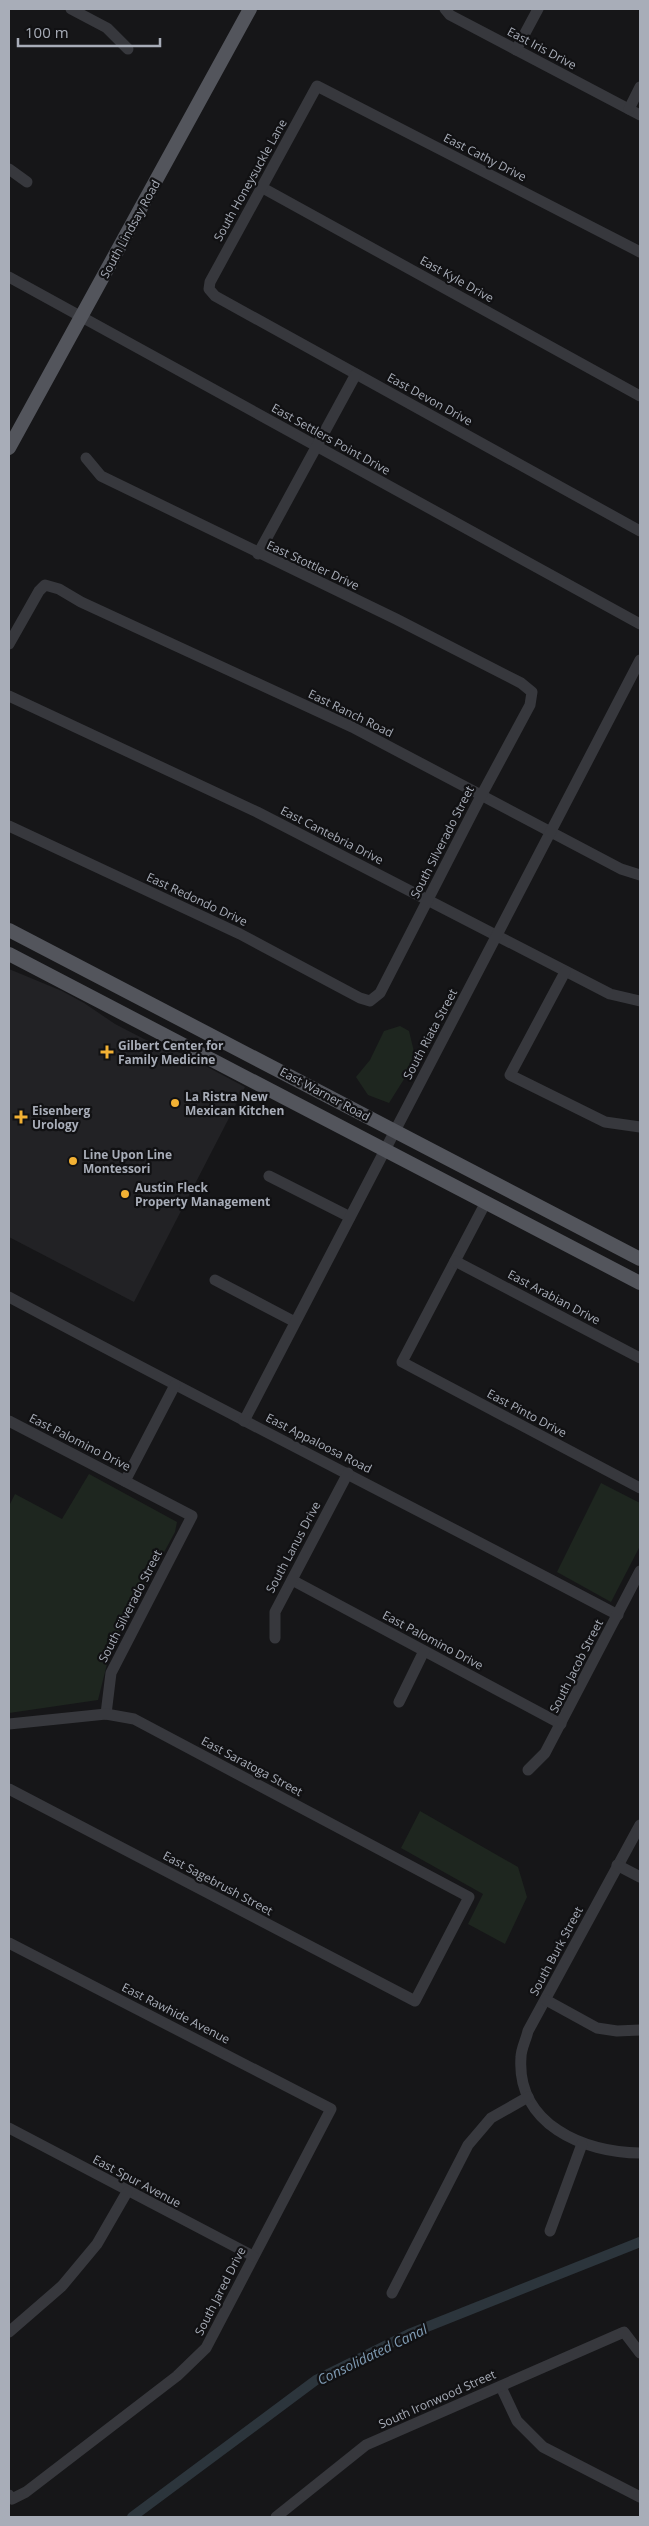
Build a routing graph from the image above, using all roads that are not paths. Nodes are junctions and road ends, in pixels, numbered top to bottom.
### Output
1 (71, 9) edge
2 (250, 9) edge
3 (445, 9) edge
4 (538, 9) edge
5 (128, 49) dead end
6 (516, 50) junction
7 (317, 86) joint
8 (640, 87) edge
9 (629, 109) junction
10 (640, 115) edge
11 (9, 169) edge
12 (27, 182) dead end
13 (261, 187) junction
14 (640, 252) edge
15 (9, 277) edge
16 (209, 289) joint
17 (81, 318) junction
18 (356, 374) junction
19 (640, 396) edge
20 (316, 446) junction
21 (9, 448) edge
22 (86, 458) dead end
23 (640, 531) edge
24 (258, 554) junction
25 (640, 624) edge
26 (9, 644) edge
27 (640, 660) edge
28 (532, 692) joint
29 (9, 696) edge
30 (481, 796) junction
31 (9, 826) edge
32 (551, 832) junction
33 (640, 875) edge
34 (428, 901) junction
35 (9, 930) edge
36 (496, 936) junction
37 (9, 954) edge
38 (58, 956) junction
39 (565, 972) junction
40 (48, 975) junction
41 (370, 1000) joint
42 (640, 1001) edge
43 (640, 1127) edge
44 (395, 1131) junction
45 (385, 1149) junction
46 (269, 1176) dead end
47 (486, 1202) junction
48 (350, 1217) junction
49 (455, 1260) junction
50 (640, 1260) edge
51 (215, 1280) dead end
52 (640, 1283) edge
53 (9, 1296) edge
54 (295, 1322) junction
55 (640, 1358) edge
56 (175, 1386) junction
57 (244, 1420) junction
58 (9, 1421) edge
59 (348, 1473) junction
60 (126, 1481) junction
61 (640, 1488) edge
62 (192, 1516) joint
63 (640, 1571) edge
64 (292, 1580) junction
65 (618, 1615) junction
66 (275, 1638) dead end
67 (424, 1651) junction
68 (399, 1702) dead end
69 (106, 1714) junction
70 (9, 1724) edge
71 (561, 1724) junction
72 (528, 1770) dead end
73 (9, 1790) edge
74 (640, 1825) edge
75 (617, 1865) junction
76 (640, 1877) edge
77 (9, 1943) edge
78 (546, 2000) junction
79 (415, 2001) joint
80 (640, 2030) edge
81 (528, 2097) junction
82 (331, 2109) joint
83 (9, 2128) edge
84 (582, 2144) junction
85 (640, 2153) edge
86 (127, 2192) junction
87 (550, 2231) dead end
88 (253, 2256) junction
89 (392, 2293) dead end
90 (9, 2332) edge
91 (640, 2353) edge
92 (501, 2387) junction
93 (10, 2497) edge
94 (640, 2497) edge
95 (280, 2516) edge

1 - 5 street
2 - 17 main road, South Lindsay Road
3 - 6 street, East Iris Drive
4 - 6 street
6 - 9 street, East Iris Drive
7 - 13 street, South Honeysuckle Lane
7 - 14 street, East Cathy Drive
8 - 9 street
9 - 10 street, East Iris Drive
11 - 12 street
13 - 16 street, South Honeysuckle Lane
13 - 19 street, East Kyle Drive
15 - 17 street, East Settlers Point Drive
16 - 18 street, East Devon Drive
17 - 20 street, East Settlers Point Drive
17 - 21 main road, South Lindsay Road
18 - 20 street
18 - 23 street, East Devon Drive
20 - 24 street
20 - 25 street, East Settlers Point Drive
22 - 24 street, East Stottler Drive
24 - 28 street, East Stottler Drive
26 - 30 street, East Ranch Road
27 - 32 street, South Riata Street
28 - 30 street, South Silverado Street
29 - 34 street, East Cantebria Drive
30 - 32 street, East Ranch Road
30 - 34 street, South Silverado Street
31 - 41 street, East Redondo Drive
32 - 33 street, East Ranch Road
32 - 36 street, South Riata Street
34 - 36 street, East Cantebria Drive
34 - 41 street, South Silverado Street
35 - 38 main road, East Warner Road
36 - 39 street, East Cantebria Drive
36 - 44 street, South Riata Street
37 - 40 main road, East Warner Road
38 - 40 main road
38 - 44 main road, East Warner Road
39 - 42 street, East Cantebria Drive
39 - 43 street
40 - 45 main road, East Warner Road
44 - 45 street, South Riata Street
44 - 50 main road, East Warner Road
45 - 47 main road, East Warner Road
45 - 48 street, South Riata Street
46 - 48 street
47 - 49 street
47 - 52 main road, East Warner Road
48 - 54 street, South Riata Street
49 - 55 street, East Arabian Drive
49 - 61 street, East Pinto Drive
51 - 54 street
53 - 56 street, East Appaloosa Road
54 - 57 street, South Riata Street
56 - 57 street, East Appaloosa Road
56 - 60 street
57 - 59 street, East Appaloosa Road
58 - 60 street, East Palomino Drive
59 - 64 street, South Lanus Drive
59 - 65 street, East Appaloosa Road
60 - 62 street, East Palomino Drive
62 - 69 street, South Silverado Street
63 - 65 street, South Jacob Street
64 - 66 street, South Lanus Drive
64 - 67 street, East Palomino Drive
65 - 71 street, South Jacob Street
67 - 68 street
67 - 71 street, East Palomino Drive
69 - 70 street, East Saratoga Street
69 - 79 street, East Saratoga Street
71 - 72 street, South Jacob Street
73 - 79 street, East Sagebrush Street
74 - 75 street, South Burk Street
75 - 76 street
75 - 78 street, South Burk Street
77 - 82 street, East Rawhide Avenue
78 - 80 street
78 - 81 street, South Burk Street
81 - 84 street, South Burk Street
81 - 89 street
82 - 88 street, South Jared Drive
83 - 86 street, East Spur Avenue
84 - 85 street
84 - 87 street
86 - 88 street, East Spur Avenue
86 - 90 street
88 - 93 street, South Jared Drive
91 - 92 street, South Ironwood Street
92 - 94 street
92 - 95 street, South Ironwood Street

